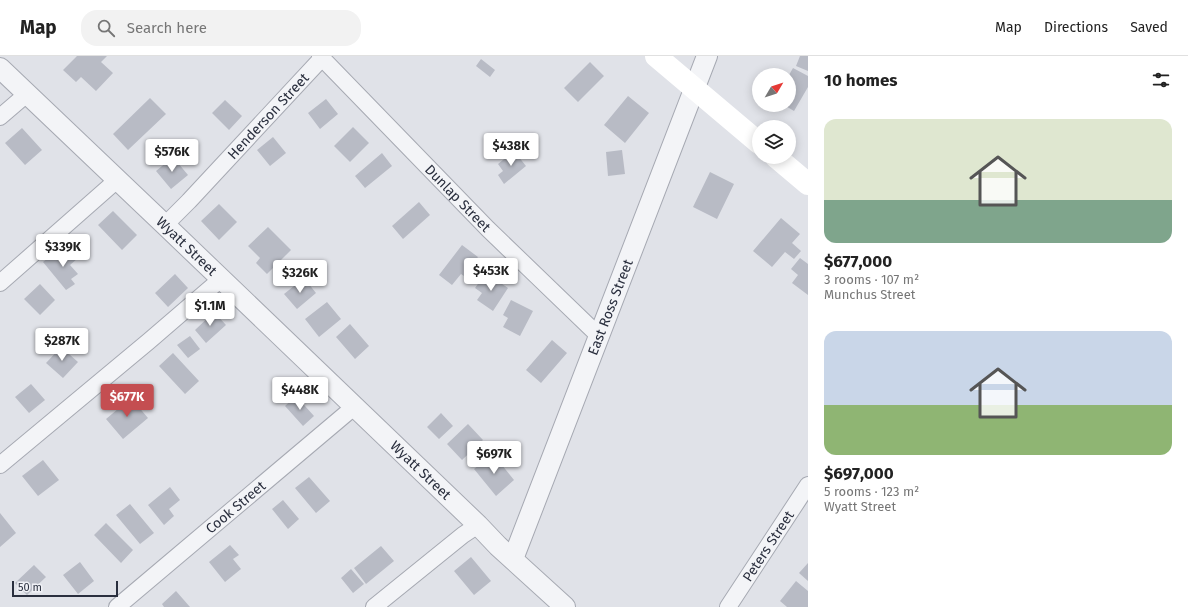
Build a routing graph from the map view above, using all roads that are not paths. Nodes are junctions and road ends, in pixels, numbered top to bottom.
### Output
1 (656, 56) edge
2 (707, 56) edge
3 (321, 57) edge
4 (0, 68) edge
5 (696, 88) junction
6 (28, 93) junction
7 (0, 117) edge
8 (752, 136) edge
9 (784, 164) edge
10 (117, 180) junction
11 (808, 184) edge
12 (165, 225) junction
13 (221, 279) junction
14 (0, 283) edge
15 (599, 336) junction
16 (354, 407) junction
17 (0, 465) edge
18 (808, 485) edge
19 (478, 525) junction
20 (513, 559) junction
21 (117, 607) edge
22 (374, 607) edge
23 (565, 607) edge
24 (728, 607) edge

1 - 5 main road
2 - 5 street, East Ross Street
3 - 12 street, Henderson Street
3 - 15 street, Dunlap Street
4 - 6 street, Wyatt Street
5 - 8 main road
5 - 15 street, East Ross Street
6 - 7 street
6 - 10 street, Wyatt Street
9 - 11 main road
10 - 12 street, Wyatt Street
10 - 14 street
12 - 13 street, Wyatt Street
13 - 16 street, Wyatt Street
13 - 17 street
15 - 20 street, East Ross Street
16 - 19 street, Wyatt Street
16 - 21 street, Cook Street
18 - 24 street, Peters Street
19 - 20 street, Wyatt Street
19 - 22 street
20 - 23 street, Wyatt Street

